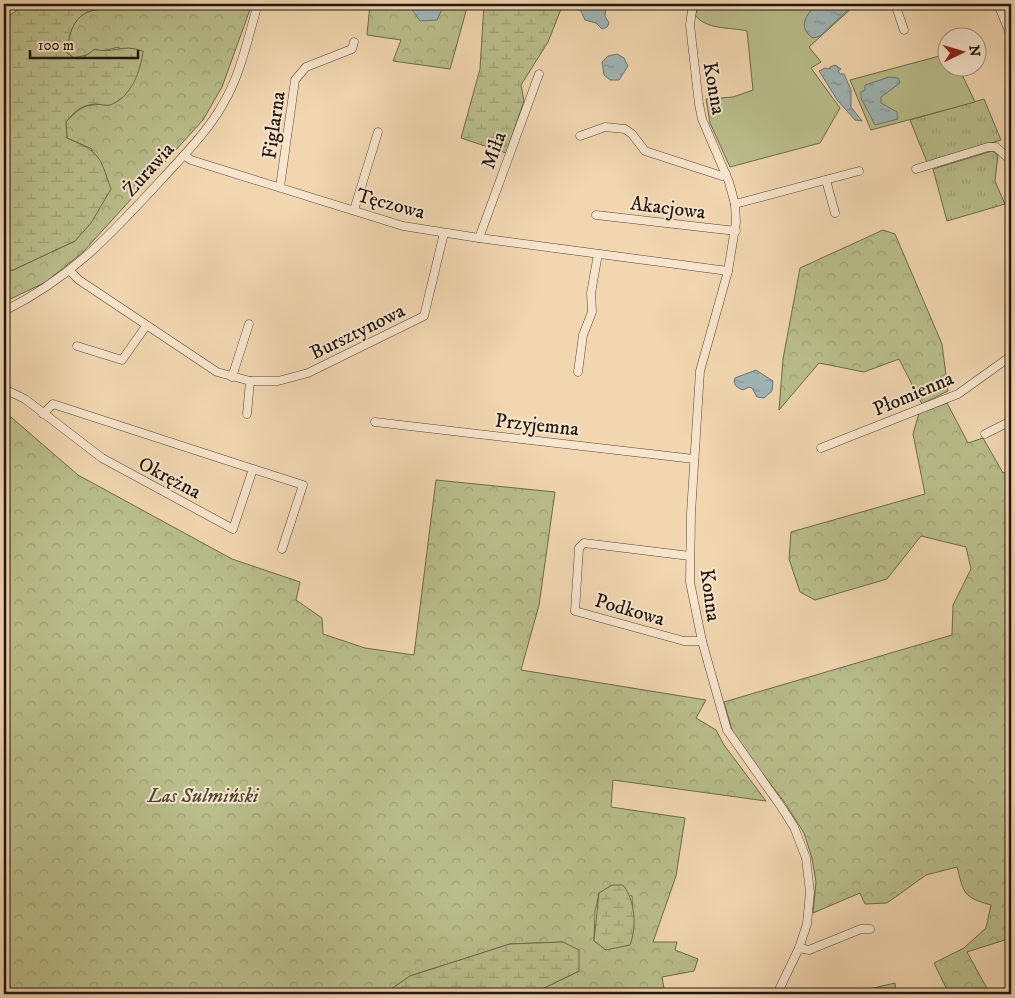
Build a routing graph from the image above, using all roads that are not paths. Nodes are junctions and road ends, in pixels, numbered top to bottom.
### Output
1 (258, 4) edge
2 (692, 4) edge
3 (895, 4) edge
4 (998, 4) edge
5 (904, 30) dead end
6 (1011, 36) edge
7 (354, 42) dead end
8 (539, 74) dead end
9 (378, 132) dead end
10 (580, 136) dead end
11 (184, 155) junction
12 (1011, 157) edge
13 (916, 169) dead end
14 (859, 171) dead end
15 (726, 174) junction
16 (826, 180) junction
17 (280, 187) junction
18 (735, 204) junction
19 (354, 210) junction
20 (835, 213) dead end
21 (596, 215) dead end
22 (444, 232) junction
23 (736, 232) junction
24 (479, 238) junction
25 (598, 254) junction
26 (70, 271) junction
27 (728, 271) junction
28 (4, 311) edge
29 (249, 324) dead end
30 (146, 326) junction
31 (77, 346) dead end
32 (1011, 356) edge
33 (578, 372) dead end
34 (232, 377) junction
35 (250, 381) junction
36 (4, 389) edge
37 (43, 414) junction
38 (247, 414) dead end
39 (1011, 421) edge
40 (375, 422) dead end
41 (985, 434) dead end
42 (821, 448) dead end
43 (694, 458) junction
44 (253, 469) junction
45 (282, 549) dead end
46 (690, 556) junction
47 (702, 641) junction
48 (870, 929) dead end
49 (799, 948) junction
50 (777, 994) edge

1 - 11 street, Żurawia
2 - 15 street, Konna
3 - 5 street
4 - 6 street
7 - 17 street, Figlarna
8 - 24 street, Miła
9 - 19 street
10 - 15 street
11 - 17 street, Tęczowa
11 - 26 street, Żurawia
12 - 13 street
14 - 16 street
15 - 18 street, Konna
16 - 18 street
16 - 20 street
17 - 19 street, Tęczowa
18 - 23 street, Konna
19 - 22 street, Tęczowa
21 - 23 street, Akacjowa
22 - 24 street, Tęczowa
22 - 35 street, Bursztynowa
23 - 27 street, Konna
24 - 25 street, Tęczowa
25 - 27 street, Tęczowa
25 - 33 street
26 - 28 street, Żurawia
26 - 30 street, Bursztynowa
27 - 43 street, Konna
29 - 34 street
30 - 31 street
30 - 34 street, Bursztynowa
32 - 42 street, Płomienna
34 - 35 street, Bursztynowa
35 - 38 street
36 - 37 street, Okrężna
37 - 44 street, Okrężna
37 - 44 street, Okrężna
39 - 41 street
40 - 43 street, Przyjemna
43 - 46 street, Konna
44 - 45 street, Okrężna
46 - 47 street, Konna
46 - 47 street, Podkowa
47 - 49 street, Konna
48 - 49 street
49 - 50 street, Konna

